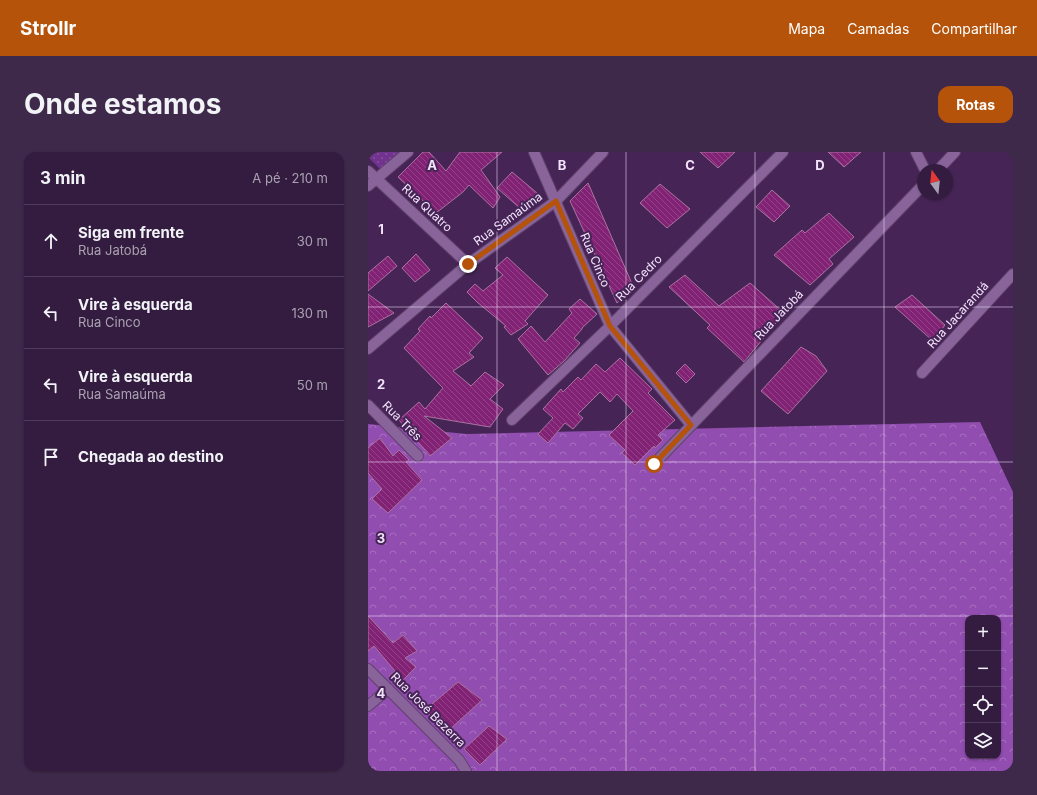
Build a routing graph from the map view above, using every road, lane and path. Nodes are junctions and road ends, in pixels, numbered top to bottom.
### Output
1 (408, 152) edge
2 (534, 152) edge
3 (603, 152) edge
4 (783, 152) edge
5 (916, 152) edge
6 (955, 152) edge
7 (922, 164) edge
8 (944, 164) edge
9 (368, 171) edge
10 (376, 178) junction
11 (368, 186) edge
12 (917, 191) edge
13 (556, 201) junction
14 (468, 264) junction
15 (1013, 274) edge
16 (610, 326) junction
17 (368, 349) edge
18 (922, 373) dead end
19 (368, 405) edge
20 (512, 420) dead end
21 (691, 425) junction
22 (418, 456) dead end
23 (654, 464) dead end
24 (368, 669) edge
25 (388, 689) junction
26 (368, 706) edge
27 (466, 771) edge

1 - 10 street
2 - 13 street, Rua Cinco
3 - 13 street, Rua Samaúma
4 - 16 street, Rua Cedro
5 - 7 street
6 - 8 street
9 - 10 street, Rua Quatro
10 - 11 street
10 - 14 street, Rua Quatro
12 - 21 street, Rua Jatobá
13 - 14 street, Rua Samaúma
13 - 16 street, Rua Cinco
14 - 17 street, Rua Samaúma
15 - 18 street, Rua Jacarandá
16 - 20 street, Rua Cedro
16 - 21 street, Rua Cinco
19 - 22 street, Rua Três
21 - 23 street, Rua Jatobá
24 - 25 street, Rua José Bezerra
25 - 26 street
25 - 27 street, Rua José Bezerra

